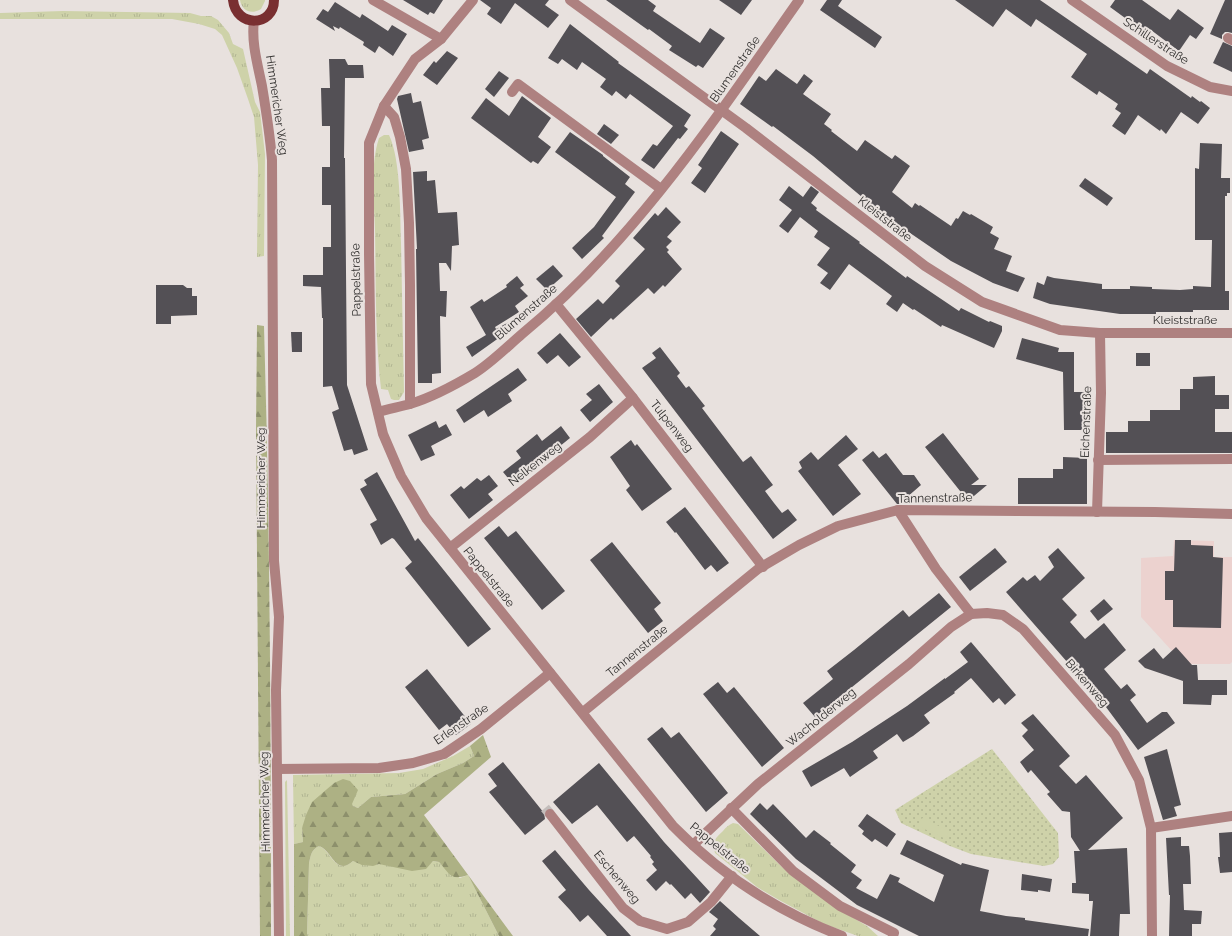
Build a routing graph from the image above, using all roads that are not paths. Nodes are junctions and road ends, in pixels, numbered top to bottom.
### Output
1 (233, 0) edge
2 (274, 0) edge
3 (373, 0) edge
4 (473, 0) edge
5 (570, 0) edge
6 (799, 0) edge
7 (1072, 0) edge
8 (254, 21) junction
9 (441, 39) junction
10 (1232, 91) edge
11 (512, 92) dead end
12 (384, 106) junction
13 (721, 111) junction
14 (661, 189) junction
15 (556, 304) junction
16 (1100, 333) junction
17 (1232, 333) edge
18 (633, 398) junction
19 (410, 404) junction
20 (378, 412) junction
21 (1232, 459) edge
22 (1098, 460) junction
23 (898, 510) junction
24 (1097, 512) junction
25 (1232, 514) edge
26 (450, 548) junction
27 (762, 567) junction
28 (971, 614) junction
29 (550, 674) junction
30 (583, 712) junction
31 (277, 769) junction
32 (731, 808) junction
33 (550, 814) tunnel mouth
34 (1232, 816) edge
35 (1151, 828) junction
36 (692, 846) junction
37 (732, 876) junction
38 (279, 936) edge
39 (842, 936) edge
40 (893, 936) edge
41 (1152, 936) edge

1 - 8 main road
2 - 8 main road
3 - 9 street
4 - 9 street, Pappelstraße
5 - 13 street, Kleiststraße
6 - 13 street, Blumenstraße
7 - 10 street, Schillerstraße
8 - 31 street, Himmericher Weg
9 - 12 street, Pappelstraße
11 - 14 street
12 - 19 street
12 - 20 street, Pappelstraße
13 - 14 street, Blumenstraße
13 - 16 street, Kleiststraße
14 - 15 street, Blumenstraße
15 - 18 street, Tulpenweg
15 - 19 street, Blumenstraße
16 - 17 street, Kleiststraße
16 - 22 street, Eichenstraße
18 - 26 street, Nelkenweg
18 - 27 street, Tulpenweg
19 - 20 street, Blumenstraße
20 - 26 street, Pappelstraße
21 - 22 street
22 - 24 street, Eichenstraße
23 - 24 street, Tannenstraße
23 - 27 street, Tannenstraße
23 - 28 street
24 - 25 street, Tannenstraße
26 - 29 street, Pappelstraße
27 - 30 street, Tannenstraße
28 - 32 street, Wacholderweg
28 - 35 street, Birkenweg
29 - 30 street, Pappelstraße
29 - 31 street, Erlenstraße
30 - 36 street, Pappelstraße
31 - 38 street, Himmericher Weg
32 - 36 street, Wacholderweg
32 - 40 street
33 - 37 street, Eschenweg
34 - 35 street
35 - 41 street, Birkenweg
36 - 37 street, Pappelstraße
37 - 39 street, Pappelstraße

